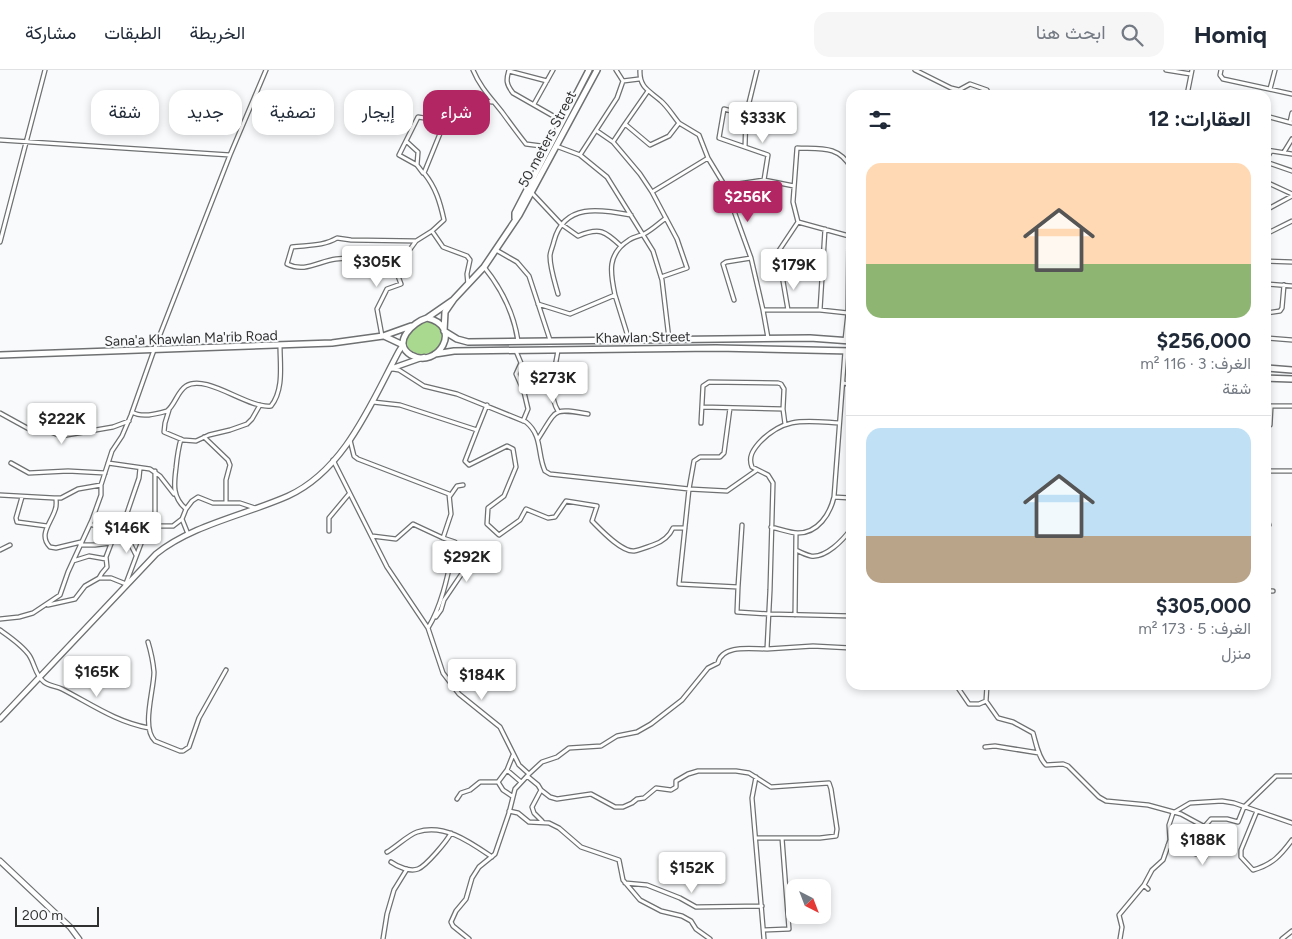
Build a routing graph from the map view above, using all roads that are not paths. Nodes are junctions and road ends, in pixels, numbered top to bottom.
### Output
1 (45, 70) edge
2 (266, 70) edge
3 (473, 70) edge
4 (509, 70) edge
5 (553, 70) edge
6 (590, 70) edge
7 (597, 70) edge
8 (616, 70) edge
9 (640, 70) edge
10 (756, 70) edge
11 (915, 70) edge
12 (1166, 70) edge
13 (1221, 70) edge
14 (1275, 70) edge
15 (1192, 72) edge
16 (639, 79) junction
17 (546, 81) junction
18 (624, 81) junction
19 (1270, 89) junction
20 (959, 90) edge
21 (959, 90) edge
22 (987, 90) edge
23 (1187, 90) edge
24 (648, 91) junction
25 (1292, 94) edge
26 (492, 102) joint
27 (534, 104) junction
28 (1292, 113) edge
29 (746, 114) junction
30 (1271, 117) edge
31 (423, 118) edge
32 (562, 121) junction
33 (1291, 122) edge
34 (679, 123) junction
35 (625, 124) junction
36 (597, 131) junction
37 (438, 135) edge
38 (1292, 139) edge
39 (0, 140) edge
40 (26, 141) junction
41 (406, 141) junction
42 (613, 142) junction
43 (556, 146) junction
44 (549, 147) junction
45 (745, 147) junction
46 (1271, 151) edge
47 (1284, 152) junction
48 (1292, 154) edge
49 (580, 155) junction
50 (230, 156) junction
51 (708, 158) junction
52 (846, 158) edge
53 (1271, 163) edge
54 (417, 165) junction
55 (1292, 171) edge
56 (424, 173) junction
57 (764, 180) junction
58 (1271, 184) edge
59 (725, 186) junction
60 (794, 186) junction
61 (531, 192) junction
62 (652, 192) junction
63 (1292, 195) edge
64 (1271, 207) edge
65 (631, 215) junction
66 (515, 218) junction
67 (666, 218) junction
68 (1292, 221) edge
69 (798, 222) junction
70 (561, 224) junction
71 (825, 229) junction
72 (432, 231) junction
73 (1271, 232) edge
74 (643, 234) junction
75 (846, 235) edge
76 (416, 240) junction
77 (0, 242) edge
78 (621, 246) junction
79 (496, 250) junction
80 (751, 258) junction
81 (403, 259) junction
82 (1271, 261) edge
83 (1292, 262) edge
84 (484, 267) junction
85 (661, 277) junction
86 (1271, 284) edge
87 (468, 285) junction
88 (1284, 285) junction
89 (1292, 286) edge
90 (558, 294) dead end
91 (615, 295) junction
92 (454, 299) junction
93 (734, 300) dead end
94 (538, 304) junction
95 (763, 310) junction
96 (788, 310) junction
97 (820, 310) junction
98 (1271, 312) edge
99 (846, 313) edge
100 (427, 318) junction
101 (411, 326) junction
102 (444, 331) junction
103 (383, 336) junction
104 (768, 338) junction
105 (1271, 338) edge
106 (718, 339) junction
107 (518, 340) junction
108 (550, 340) junction
109 (629, 340) junction
110 (669, 340) junction
111 (1292, 340) edge
112 (846, 341) edge
113 (280, 346) junction
114 (404, 346) junction
115 (716, 348) junction
116 (154, 350) junction
117 (516, 350) junction
118 (559, 350) junction
119 (846, 350) edge
120 (435, 354) junction
121 (0, 355) edge
122 (425, 357) junction
123 (846, 363) edge
124 (1271, 368) edge
125 (390, 369) junction
126 (1292, 370) edge
127 (1271, 378) edge
128 (1292, 379) edge
129 (843, 383) junction
130 (846, 383) edge
131 (372, 402) junction
132 (260, 405) junction
133 (487, 405) junction
134 (1271, 406) joint
135 (1292, 406) edge
136 (702, 407) junction
137 (730, 408) junction
138 (170, 409) junction
139 (783, 409) junction
140 (558, 411) junction
141 (132, 412) junction
142 (0, 413) edge
143 (588, 414) dead end
144 (128, 421) junction
145 (523, 421) junction
146 (1271, 422) edge
147 (701, 423) dead end
148 (839, 423) junction
149 (785, 424) junction
150 (477, 430) junction
151 (204, 437) junction
152 (538, 438) junction
153 (181, 439) junction
154 (350, 440) junction
155 (333, 460) junction
156 (11, 463) dead end
157 (108, 463) junction
158 (140, 468) junction
159 (757, 470) junction
160 (1271, 470) edge
161 (155, 471) junction
162 (1292, 471) edge
163 (105, 473) junction
164 (101, 484) junction
165 (464, 486) dead end
166 (689, 489) junction
167 (349, 494) junction
168 (0, 495) edge
169 (23, 497) junction
170 (176, 497) junction
171 (450, 497) junction
172 (834, 497) junction
173 (56, 498) junction
174 (846, 498) edge
175 (226, 503) junction
176 (186, 509) junction
177 (256, 509) junction
178 (182, 519) junction
179 (124, 522) junction
180 (90, 524) junction
181 (130, 525) junction
182 (742, 525) dead end
183 (47, 526) junction
184 (148, 526) junction
185 (155, 526) junction
186 (771, 527) junction
187 (684, 528) junction
188 (329, 531) dead end
189 (116, 533) junction
190 (796, 533) junction
191 (188, 534) junction
192 (846, 534) edge
193 (372, 536) junction
194 (443, 538) junction
195 (81, 543) junction
196 (111, 543) junction
197 (494, 544) dead end
198 (10, 545) dead end
199 (0, 550) edge
200 (796, 550) junction
201 (136, 555) junction
202 (106, 559) junction
203 (73, 560) junction
204 (99, 578) junction
205 (125, 586) junction
206 (738, 587) junction
207 (47, 605) junction
208 (769, 614) junction
209 (795, 615) junction
210 (846, 616) edge
211 (434, 619) junction
212 (0, 620) edge
213 (428, 628) junction
214 (0, 630) edge
215 (148, 642) dead end
216 (766, 648) junction
217 (846, 648) edge
218 (226, 670) dead end
219 (40, 677) junction
220 (959, 690) edge
221 (987, 690) edge
222 (986, 701) junction
223 (0, 709) edge
224 (7, 712) junction
225 (0, 719) edge
226 (149, 728) junction
227 (986, 747) dead end
228 (1039, 753) junction
229 (513, 754) junction
230 (507, 770) junction
231 (528, 775) junction
232 (756, 776) junction
233 (1292, 776) edge
234 (498, 782) junction
235 (521, 782) junction
236 (541, 790) junction
237 (512, 796) junction
238 (457, 799) dead end
239 (1244, 807) junction
240 (509, 811) junction
241 (1257, 811) junction
242 (1173, 813) junction
243 (542, 822) junction
244 (1292, 824) edge
245 (1204, 827) junction
246 (451, 833) junction
247 (756, 838) junction
248 (782, 838) junction
249 (1292, 840) edge
250 (1168, 845) junction
251 (388, 852) dead end
252 (492, 857) junction
253 (0, 861) edge
254 (391, 862) dead end
255 (407, 868) junction
256 (625, 883) junction
257 (1144, 884) junction
258 (1148, 888) dead end
259 (762, 906) junction
260 (764, 930) junction
261 (1292, 931) edge
262 (79, 939) edge
263 (383, 939) edge
264 (469, 939) edge
265 (710, 939) edge
266 (764, 939) edge
267 (1120, 939) edge
268 (1282, 939) edge

1 - 40 street
2 - 50 street
3 - 26 street
4 - 17 street
4 - 27 street
5 - 17 street
6 - 32 main road, 50 meters Street
7 - 43 main road, 50 meters Street
8 - 18 street
9 - 16 street
10 - 29 street
11 - 21 street
12 - 15 street
13 - 19 street
14 - 19 street
15 - 23 street
16 - 18 street
16 - 24 street
17 - 27 street
18 - 36 street
19 - 25 street
20 - 22 street
24 - 34 street
24 - 35 street
26 - 44 street
27 - 32 street
28 - 33 street
29 - 45 street
29 - 45 street
30 - 33 street
31 - 41 street
32 - 44 main road, 50 meters Street
34 - 35 street
34 - 51 street
35 - 42 street
36 - 42 street
36 - 49 street
37 - 56 street
38 - 47 street
39 - 40 street
40 - 50 street
40 - 77 street
41 - 54 street
41 - 54 street
42 - 62 street
43 - 49 street
43 - 61 main road, 50 meters Street
44 - 66 main road, 50 meters Street
45 - 57 street
46 - 47 street
47 - 48 street
49 - 65 street
50 - 116 street
51 - 59 street
51 - 62 street
52 - 60 street
53 - 55 street
54 - 56 street
56 - 72 street
57 - 59 street
57 - 60 street
58 - 63 street
59 - 80 street
60 - 69 street
61 - 66 main road, 50 meters Street
61 - 70 street
62 - 67 street
63 - 64 street
65 - 70 street
65 - 74 street
66 - 79 main road, 50 meters Street
67 - 74 street
67 - 85 street
68 - 73 street
69 - 71 street
69 - 96 street
70 - 78 street
70 - 90 street
71 - 75 street
71 - 97 street
72 - 76 street
72 - 87 street
74 - 78 street
74 - 85 street
76 - 81 street
76 - 81 street
78 - 91 street
79 - 84 main road, 50 meters Street
79 - 94 street
80 - 93 street
80 - 95 street
81 - 103 street
82 - 83 street
84 - 87 main road, 50 meters Street
84 - 107 street
85 - 110 street
86 - 88 street
87 - 92 main road, 50 meters Street
88 - 89 street
88 - 98 street
91 - 94 street
91 - 109 street
92 - 100 main road, 50 meters Street
92 - 102 main road, 50 meters Street
94 - 108 street
95 - 96 street
95 - 104 street
96 - 97 street
97 - 99 street
100 - 101 main road
100 - 102 main road
101 - 103 main road, Sana'a Khawlan Ma'rib Road
101 - 114 main road
102 - 107 main road, Khawlan Street
102 - 120 main road
103 - 113 main road, Sana'a Khawlan Ma'rib Road
103 - 114 main road
104 - 106 main road, Khawlan Street
104 - 112 main road, Khawlan Street
105 - 111 street
106 - 110 main road, Khawlan Street
106 - 115 main road
107 - 108 main road, Khawlan Street
108 - 109 main road, Khawlan Street
109 - 110 main road, Khawlan Street
113 - 116 main road, Sana'a Khawlan Ma'rib Road
113 - 132 street
114 - 122 main road
114 - 125 street
115 - 118 main road, Khawlan Street
115 - 119 main road, Khawlan Street
116 - 121 main road, Sana'a Khawlan Ma'rib Road
116 - 141 street
117 - 118 main road, Khawlan Street
117 - 120 main road, Khawlan Street
117 - 145 street
118 - 140 street
120 - 122 main road
122 - 125 street
123 - 129 street
124 - 126 main road
125 - 131 street
125 - 133 street
127 - 128 main road
129 - 130 street
129 - 148 street
131 - 150 street
131 - 154 street
132 - 138 street
132 - 151 street
133 - 145 street
133 - 150 street
134 - 135 street
134 - 146 street
136 - 137 street
136 - 139 street
136 - 147 street
137 - 139 street
137 - 166 street
138 - 141 street
138 - 153 street
139 - 149 street
140 - 143 street
140 - 152 street
141 - 144 street
142 - 144 street
144 - 157 street
145 - 152 street
148 - 149 street
148 - 172 street
149 - 159 street
150 - 187 street
151 - 153 street
151 - 175 street
152 - 166 street
153 - 170 street
154 - 155 street
154 - 171 street
155 - 167 street
155 - 177 street
156 - 163 street
157 - 158 street
157 - 163 street
158 - 161 street
158 - 179 street
159 - 166 street
159 - 186 street
160 - 162 street
161 - 170 street
161 - 185 street
163 - 164 street
164 - 173 street
164 - 180 street
165 - 171 street
166 - 187 street
167 - 188 street
167 - 193 street
168 - 169 street
169 - 173 street
169 - 183 street
170 - 176 street
171 - 194 street
172 - 174 street
172 - 190 street
173 - 183 street
175 - 176 street
175 - 177 street
176 - 178 street
177 - 191 street
178 - 185 street
178 - 191 street
179 - 181 street
179 - 189 street
180 - 189 street
180 - 195 street
181 - 184 street
181 - 201 street
182 - 206 street
183 - 195 street
184 - 185 street
184 - 201 street
186 - 190 street
186 - 208 street
187 - 206 street
189 - 196 street
190 - 200 street
191 - 205 street
192 - 200 street
193 - 194 street
193 - 213 street
194 - 211 street
195 - 196 street
195 - 203 street
196 - 202 street
197 - 211 street
198 - 199 street
200 - 209 street
201 - 205 street
202 - 203 street
202 - 204 street
203 - 207 street
204 - 205 street
204 - 207 street
205 - 219 street
206 - 208 street
207 - 212 street
208 - 209 street
208 - 216 street
209 - 210 street
211 - 213 street
213 - 229 street
214 - 219 street
215 - 226 street
216 - 217 street
216 - 231 street
218 - 226 street
219 - 224 street
219 - 226 street
220 - 222 street
221 - 222 street
222 - 228 street
223 - 224 street
224 - 225 street
227 - 228 street
228 - 242 street
229 - 230 street
229 - 231 street
230 - 234 street
230 - 235 street
231 - 235 street
231 - 236 street
232 - 236 street
232 - 247 street
232 - 248 street
233 - 239 street
234 - 237 street
234 - 238 street
235 - 237 street
236 - 243 street
237 - 240 street
239 - 241 street
239 - 242 street
239 - 245 street
240 - 243 street
240 - 252 street
241 - 244 street
241 - 249 street
242 - 245 street
242 - 250 street
243 - 256 street
245 - 250 street
246 - 251 street
246 - 252 street
246 - 255 street
247 - 248 street
247 - 259 street
248 - 260 street
250 - 257 street
252 - 264 street
253 - 262 street
254 - 255 street
255 - 263 street
256 - 259 street
256 - 265 street
257 - 258 street
257 - 267 street
259 - 260 street
260 - 266 street
261 - 268 street

